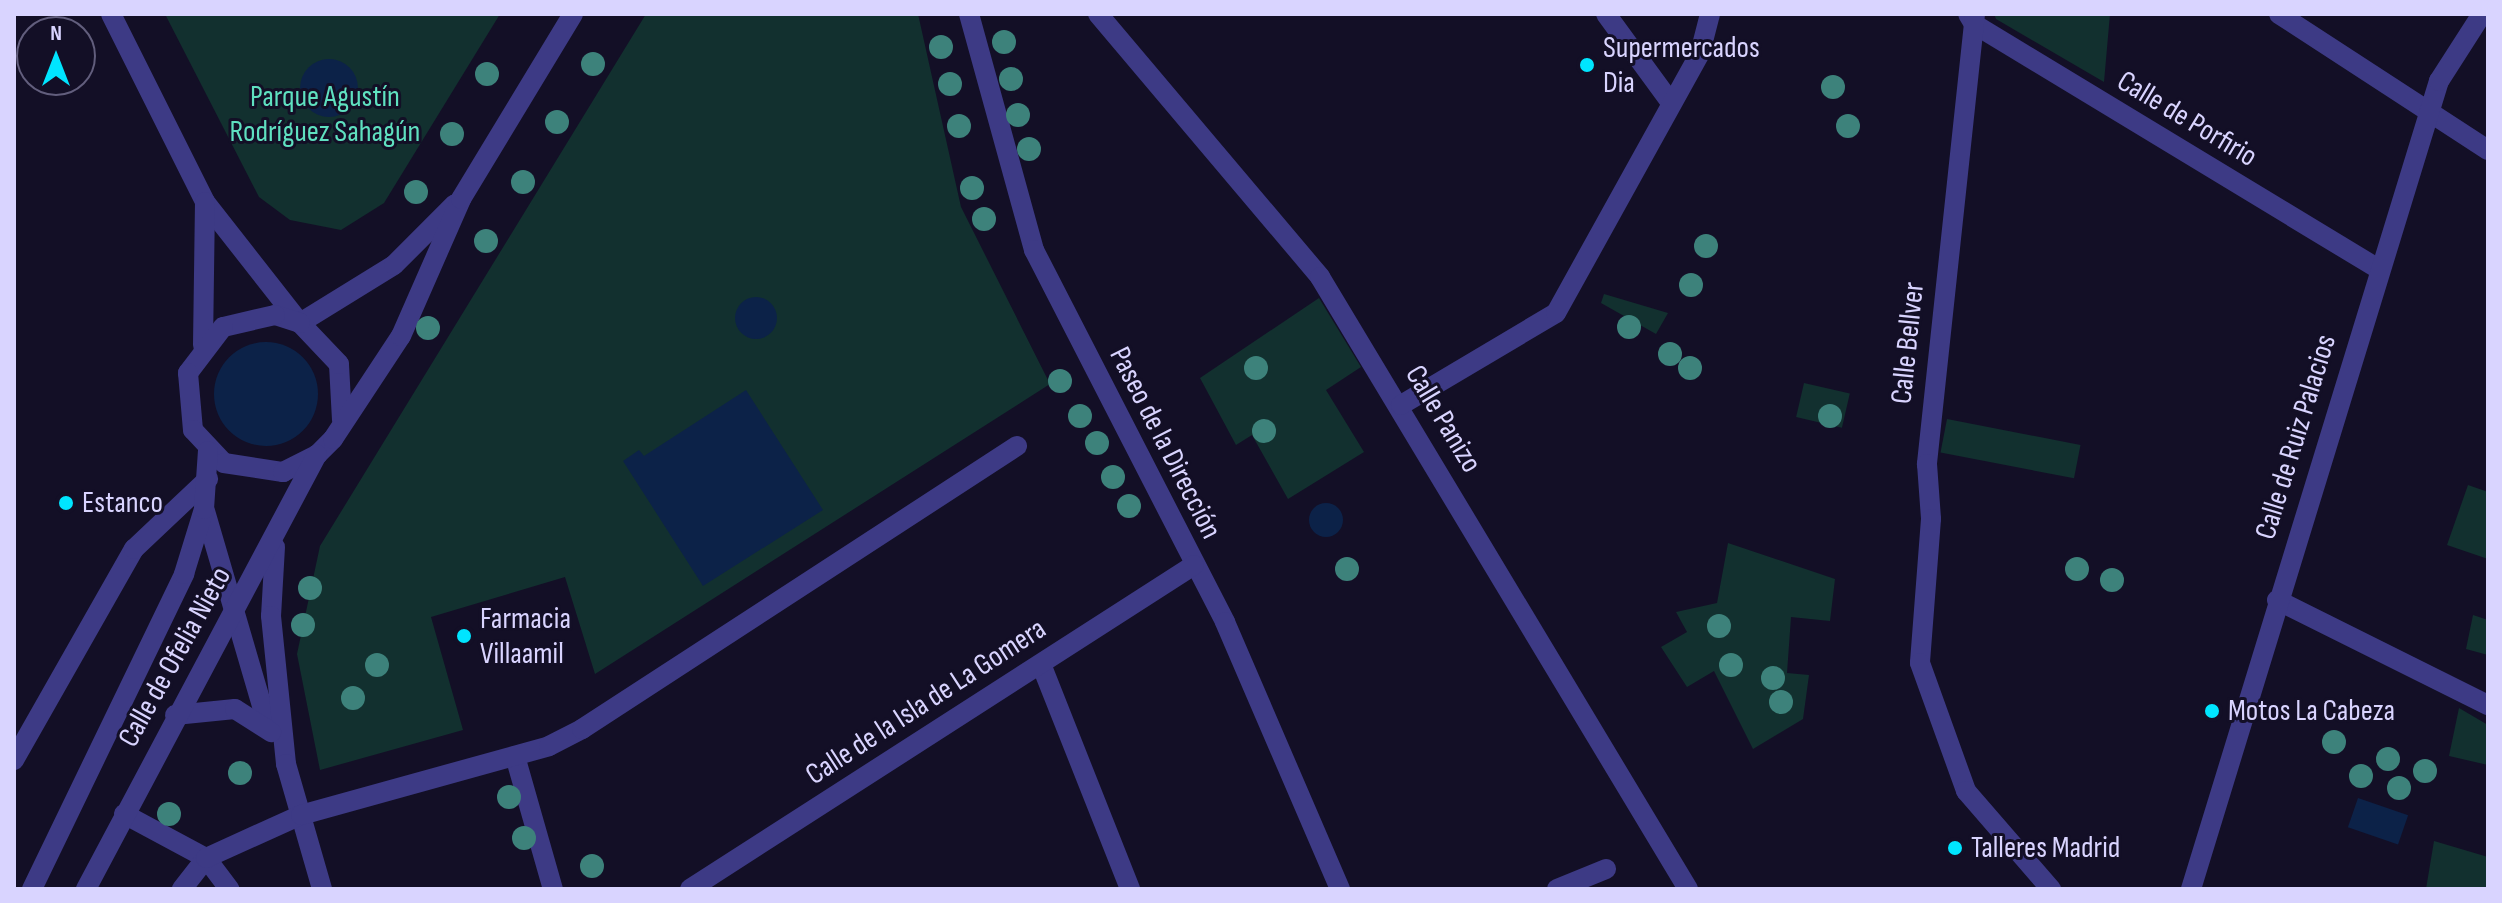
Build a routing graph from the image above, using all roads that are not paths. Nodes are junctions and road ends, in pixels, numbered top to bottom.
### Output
1 (111, 14) edge
2 (573, 14) edge
3 (969, 14) edge
4 (1098, 14) edge
5 (1606, 14) edge
6 (1710, 14) edge
7 (2279, 14) edge
8 (2482, 14) edge
9 (1973, 17) edge
10 (1669, 100) junction
11 (2430, 111) junction
12 (2488, 150) edge
13 (461, 199) junction
14 (205, 202) junction
15 (2380, 270) junction
16 (300, 323) junction
17 (203, 345) junction
18 (1401, 405) junction
19 (342, 420) junction
20 (1017, 446) dead end
21 (208, 451) junction
22 (318, 454) junction
23 (208, 479) junction
24 (204, 509) junction
25 (275, 539) junction
26 (1194, 565) junction
27 (2277, 600) junction
28 (231, 619) junction
29 (1041, 664) junction
30 (2488, 705) edge
31 (175, 715) junction
32 (268, 726) junction
33 (515, 756) junction
34 (14, 760) edge
35 (286, 764) junction
36 (124, 814) junction
37 (301, 815) junction
38 (206, 858) junction
39 (1606, 869) dead end
40 (32, 889) edge
41 (86, 889) edge
42 (182, 889) edge
43 (229, 889) edge
44 (322, 889) edge
45 (553, 889) edge
46 (690, 889) edge
47 (1130, 889) edge
48 (1340, 889) edge
49 (1557, 889) edge
50 (1688, 889) edge
51 (2051, 889) edge
52 (2191, 889) edge

1 - 14 street
2 - 13 street, Calle de Ofelia Nieto
3 - 26 street, Paseo de la Dirección
4 - 18 street, Calle Panizo
5 - 10 street
6 - 10 street
7 - 11 street
8 - 11 street, Calle de Ruiz Palacios
9 - 15 street, Calle de Porfirio
9 - 51 street, Calle Bellver
10 - 18 street
11 - 12 street
11 - 15 street, Calle de Ruiz Palacios
13 - 16 street, Calle de Ofelia Nieto
13 - 19 street, Calle de Ofelia Nieto
14 - 16 street
14 - 17 street
15 - 27 street, Calle de Ruiz Palacios
16 - 17 street
16 - 19 street
17 - 21 street, Calle de Ofelia Nieto
18 - 50 street, Calle Panizo
19 - 22 street, Calle de Ofelia Nieto
20 - 33 street
21 - 22 street
21 - 23 street, Calle de Ofelia Nieto
22 - 25 street, Calle de Ofelia Nieto
23 - 24 street, Calle de Ofelia Nieto
23 - 34 street
24 - 28 street
24 - 40 street, Calle de Ofelia Nieto
25 - 28 street, Calle de Ofelia Nieto
25 - 35 street
26 - 29 street, Calle de la Isla de La Gomera
26 - 48 street, Paseo de la Dirección
27 - 30 street
27 - 52 street, Calle de Ruiz Palacios
28 - 31 street, Calle de Ofelia Nieto
28 - 32 street
29 - 46 street, Calle de la Isla de La Gomera
29 - 47 street
31 - 32 street
31 - 36 street, Calle de Ofelia Nieto
32 - 35 street
33 - 37 street
33 - 45 street
35 - 37 street
36 - 38 street
36 - 41 street, Calle de Ofelia Nieto
37 - 38 street
37 - 44 street
38 - 42 street
38 - 43 street
39 - 49 street

